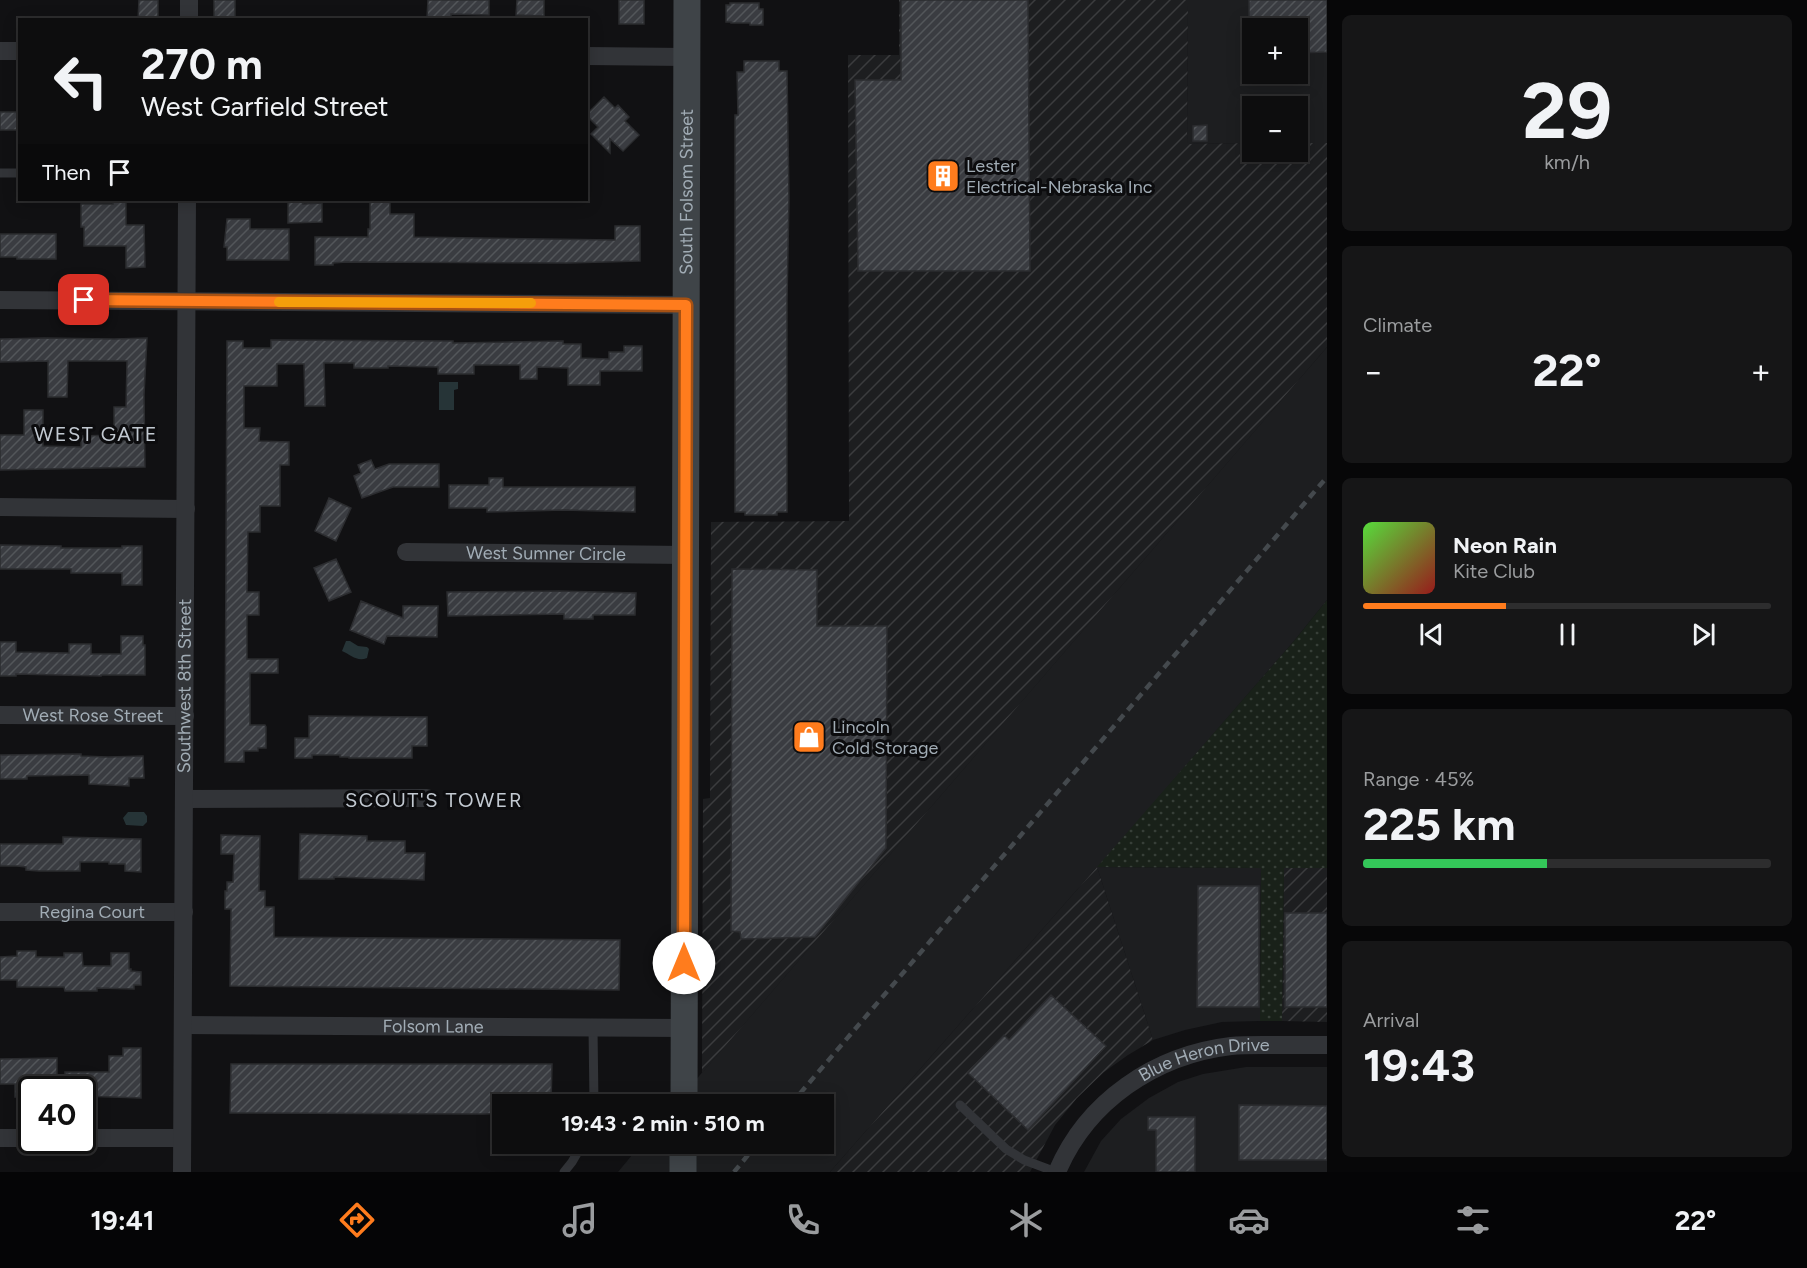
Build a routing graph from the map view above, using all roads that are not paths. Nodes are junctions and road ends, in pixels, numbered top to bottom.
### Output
1 (189, 0) edge
2 (687, 0) edge
3 (189, 18) edge
4 (0, 51) edge
5 (18, 51) edge
6 (588, 56) edge
7 (686, 57) junction
8 (0, 173) edge
9 (18, 173) edge
10 (188, 201) edge
11 (0, 300) edge
12 (187, 301) junction
13 (686, 305) junction
14 (0, 507) edge
15 (186, 509) junction
16 (406, 552) dead end
17 (685, 555) junction
18 (0, 715) edge
19 (185, 716) junction
20 (427, 798) dead end
21 (184, 799) junction
22 (0, 912) edge
23 (184, 912) junction
24 (183, 1025) junction
25 (593, 1028) junction
26 (684, 1028) junction
27 (1327, 1045) edge
28 (594, 1094) edge
29 (684, 1094) edge
30 (960, 1105) dead end
31 (0, 1138) edge
32 (18, 1138) edge
33 (96, 1138) edge
34 (182, 1138) junction
35 (577, 1154) edge
36 (684, 1154) edge
37 (182, 1172) edge
38 (564, 1172) edge
39 (683, 1172) edge
40 (1057, 1172) edge

1 - 3 street
2 - 7 street, South Folsom Street
4 - 5 street
6 - 7 street
7 - 13 street, South Folsom Street
8 - 9 lane
10 - 12 street, Southwest 8th Street
11 - 12 street
12 - 13 street
12 - 15 street, Southwest 8th Street
13 - 17 street, South Folsom Street
14 - 15 street
15 - 19 street, Southwest 8th Street
16 - 17 street, West Sumner Circle
17 - 26 street, South Folsom Street
18 - 19 street, West Rose Street
19 - 21 street, Southwest 8th Street
20 - 21 street
21 - 23 street, Southwest 8th Street
22 - 23 street, Regina Court
23 - 24 street, Southwest 8th Street
24 - 25 street, Folsom Lane
24 - 34 street, Southwest 8th Street
25 - 26 street, Folsom Lane
25 - 28 lane
26 - 29 street, South Folsom Street
27 - 40 street, Blue Heron Drive
30 - 40 lane
31 - 32 street
33 - 34 street
34 - 37 street, Southwest 8th Street
35 - 38 lane
36 - 39 street

